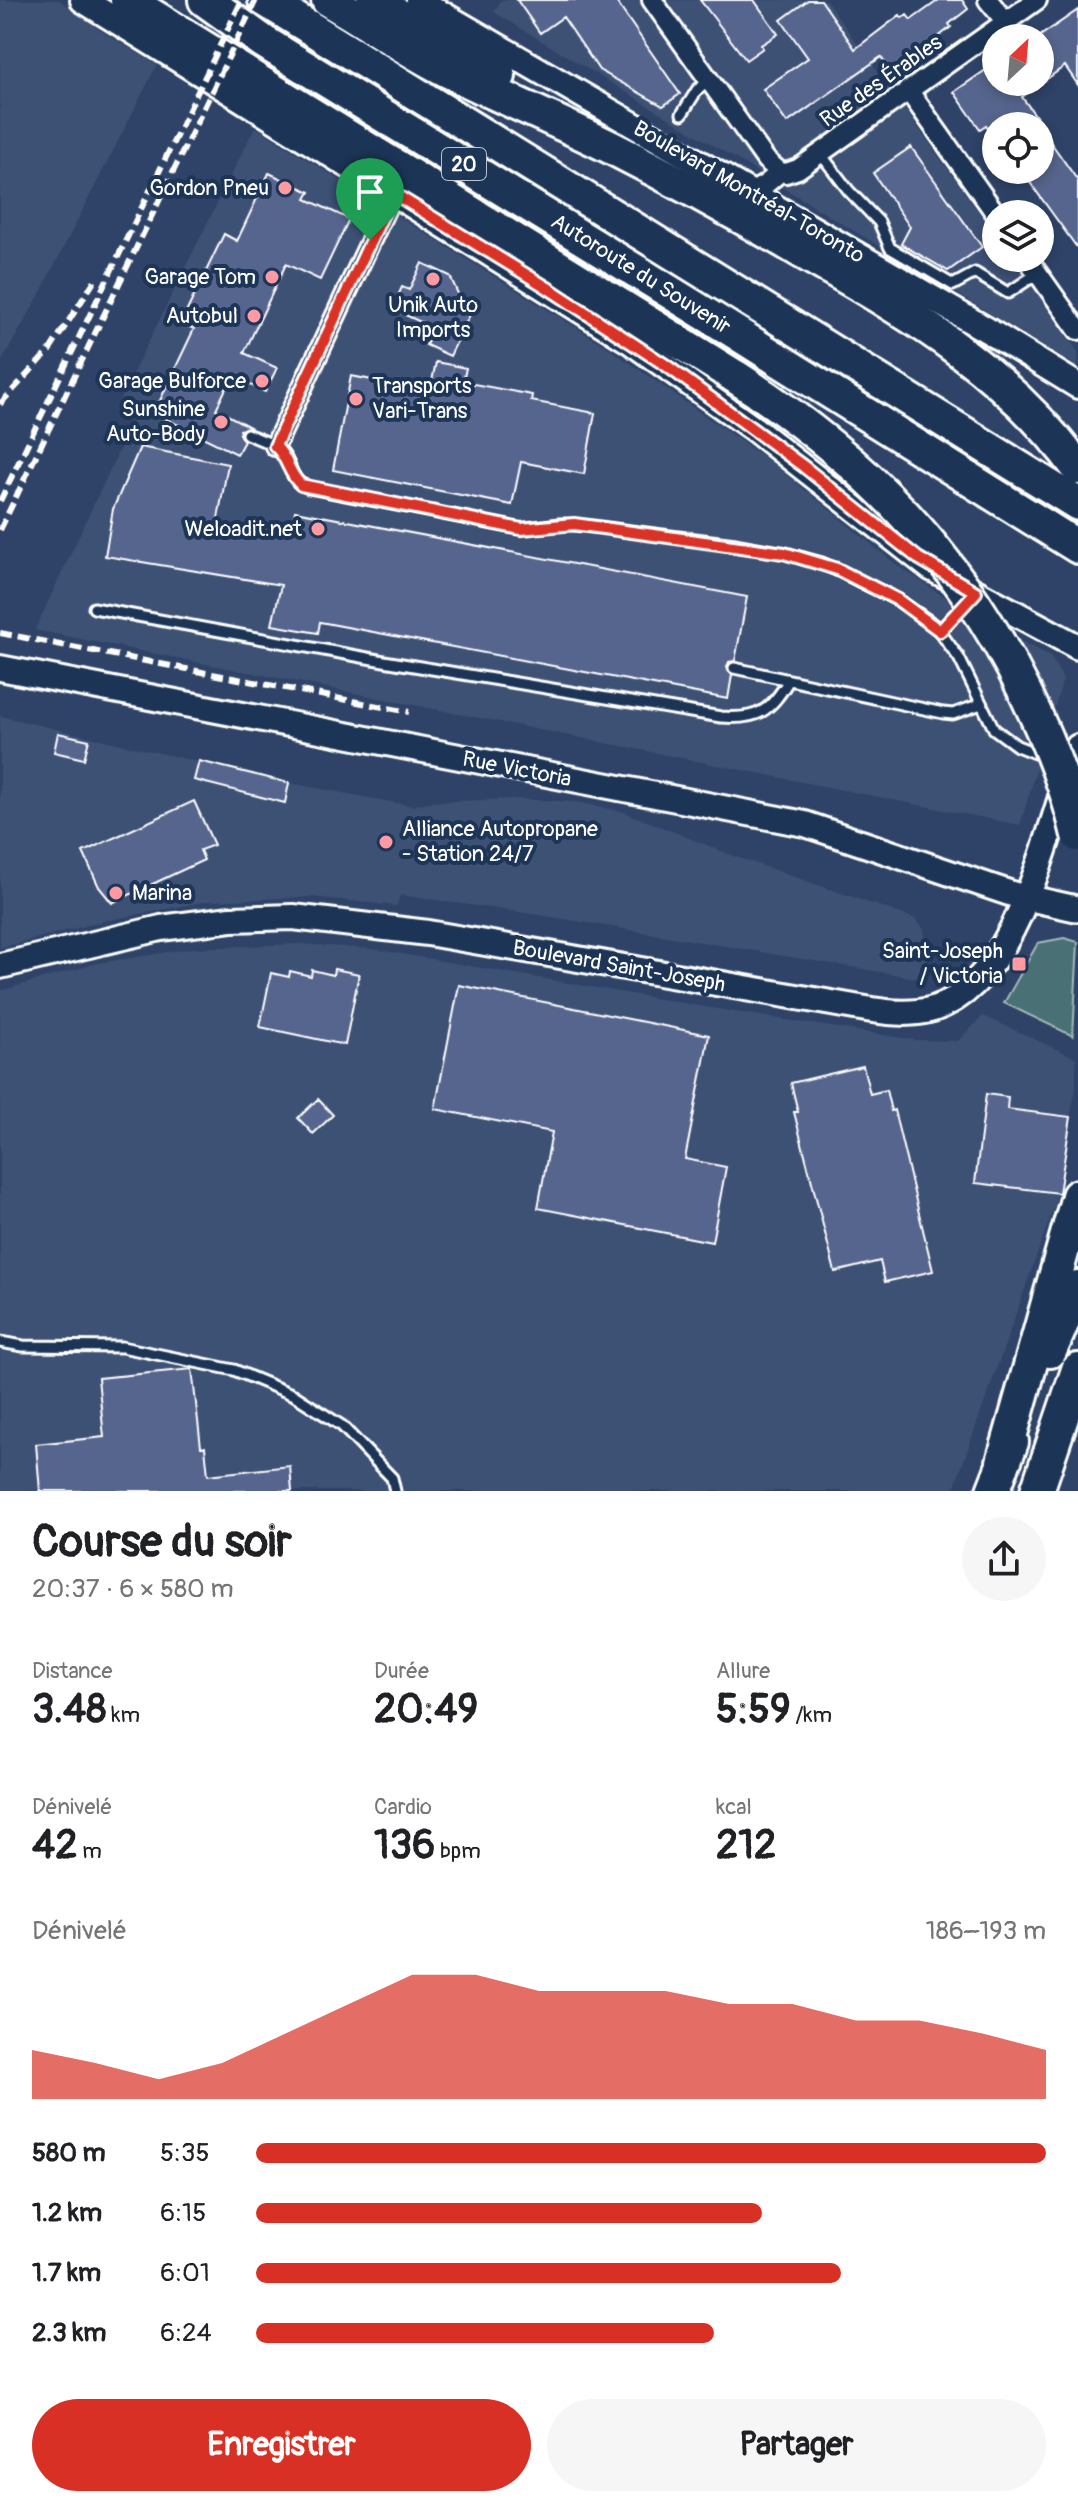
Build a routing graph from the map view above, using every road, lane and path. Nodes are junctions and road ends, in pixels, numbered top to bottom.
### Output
1 (83, 0) edge
2 (127, 0) edge
3 (148, 0) edge
4 (205, 0) edge
5 (265, 0) edge
6 (328, 0) edge
7 (373, 0) edge
8 (418, 0) edge
9 (652, 0) edge
10 (988, 0) edge
11 (1037, 0) edge
12 (1006, 22) junction
13 (191, 37) junction
14 (710, 81) junction
15 (908, 90) junction
16 (682, 114) dead end
17 (610, 147) junction
18 (820, 153) junction
19 (780, 172) junction
20 (393, 193) junction
21 (751, 193) junction
22 (986, 200) edge
23 (1027, 272) edge
24 (1037, 272) edge
25 (1078, 330) edge
26 (1078, 386) edge
27 (247, 434) dead end
28 (275, 446) junction
29 (1078, 468) edge
30 (1078, 504) edge
31 (1078, 547) edge
32 (976, 592) junction
33 (94, 608) dead end
34 (940, 631) junction
35 (1078, 647) edge
36 (0, 668) edge
37 (734, 668) dead end
38 (789, 680) junction
39 (981, 704) junction
40 (1074, 757) edge
41 (1078, 835) edge
42 (1026, 899) junction
43 (1078, 909) edge
44 (0, 966) edge
45 (1078, 1196) edge
46 (1078, 1287) edge
47 (0, 1342) edge
48 (1078, 1370) edge
49 (1078, 1423) edge
50 (998, 1476) edge
51 (395, 1491) edge
52 (1037, 1491) edge
53 (1045, 1491) edge

1 - 20 main road
2 - 13 highway
3 - 13 highway
4 - 31 highway, Autoroute du Souvenir / 20
5 - 30 highway, Autoroute du Souvenir / 20
6 - 17 highway
7 - 17 highway
8 - 21 main road, Boulevard Montréal-Toronto
9 - 14 street
10 - 12 street
11 - 12 street, Rue des Érables
12 - 15 street, Rue des Érables
13 - 41 highway, bridge
14 - 16 lane
14 - 19 street
15 - 18 street, Rue des Érables
15 - 22 street
17 - 29 highway
18 - 19 street, Rue des Érables
18 - 23 lane
19 - 21 street, Rue des Érables
20 - 28 street
20 - 32 main road
21 - 26 main road, Boulevard Montréal-Toronto
24 - 25 street
27 - 28 lane
28 - 34 lane
32 - 34 lane
32 - 35 main road
33 - 38 lane
34 - 39 lane
36 - 42 main road, Rue Victoria
37 - 38 lane
38 - 39 lane
39 - 40 lane
40 - 42 main road, Boulevard Saint-Joseph
42 - 43 main road, Rue Victoria
42 - 44 main road, Boulevard Saint-Joseph
45 - 50 highway
46 - 50 highway
47 - 51 lane
48 - 52 highway
49 - 53 highway

